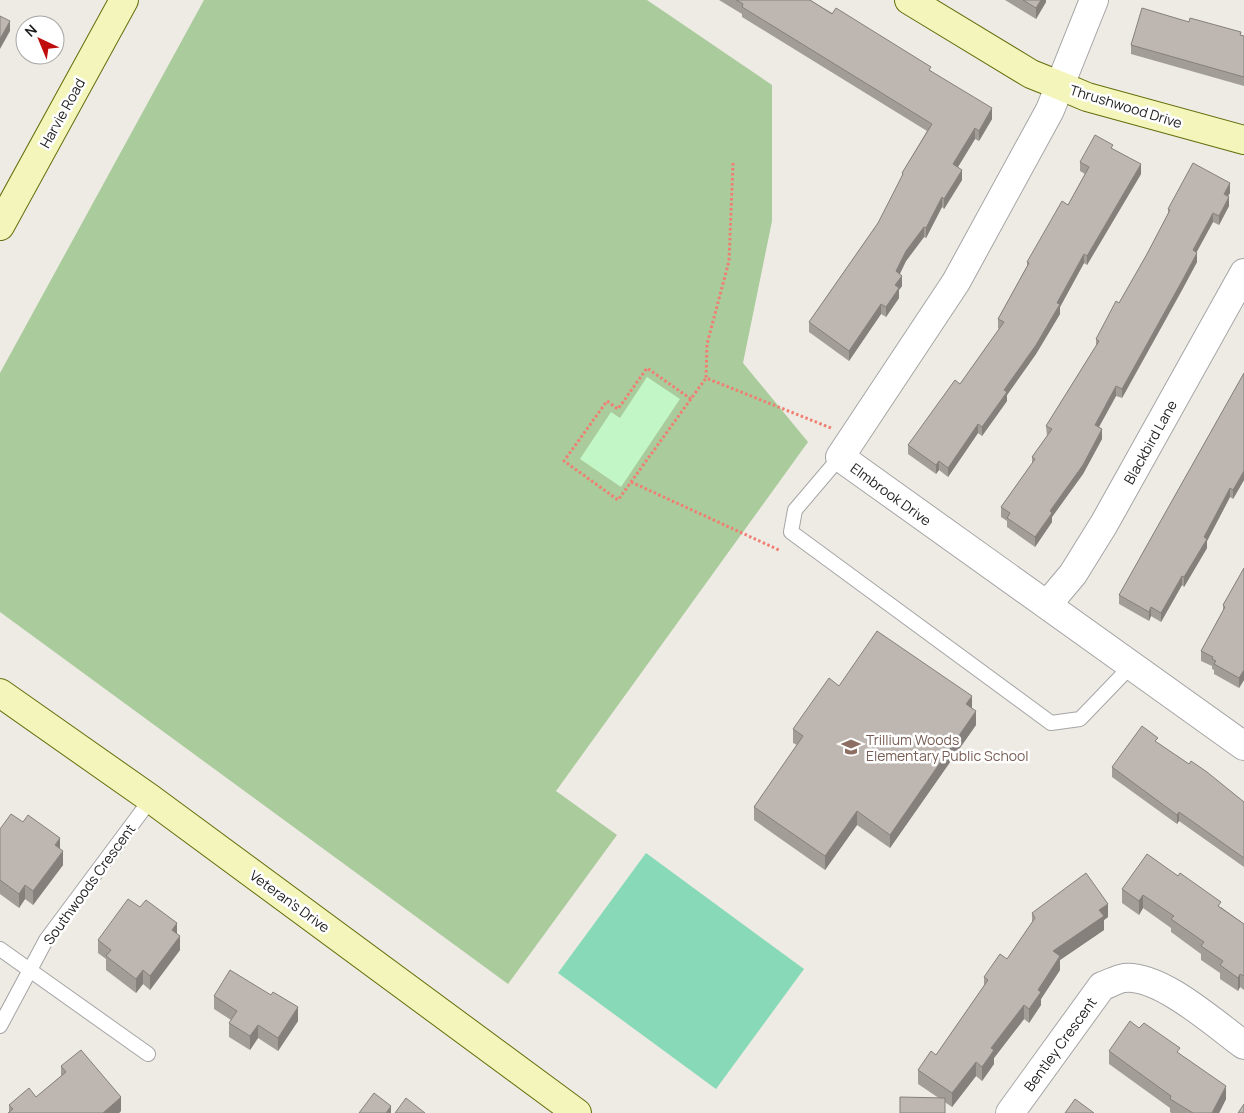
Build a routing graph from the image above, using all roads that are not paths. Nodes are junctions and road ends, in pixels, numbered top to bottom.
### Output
1 (124, 0) edge
2 (909, 0) edge
3 (1094, 0) edge
4 (1061, 86) junction
5 (1244, 140) edge
6 (0, 226) edge
7 (1244, 273) edge
8 (847, 448) junction
9 (1047, 605) junction
10 (1131, 666) junction
11 (0, 693) edge
12 (1244, 746) edge
13 (151, 799) junction
14 (0, 948) edge
15 (30, 970) junction
16 (0, 1026) edge
17 (1244, 1046) edge
18 (148, 1054) dead end
19 (577, 1113) edge
20 (1010, 1113) edge

1 - 6 main road, Harvie Road
2 - 4 main road, Thrushwood Drive
3 - 4 street
4 - 5 main road, Thrushwood Drive
4 - 8 street
7 - 9 street, Blackbird Lane
8 - 9 street, Elmbrook Drive
8 - 10 lane
9 - 10 street, Elmbrook Drive
10 - 12 street, Elmbrook Drive
11 - 13 main road, Veteran's Drive
13 - 15 lane, Southwoods Crescent
13 - 19 main road, Veteran's Drive
14 - 15 lane
15 - 16 lane, Southwoods Crescent
15 - 18 lane
17 - 20 street, Bentley Crescent

